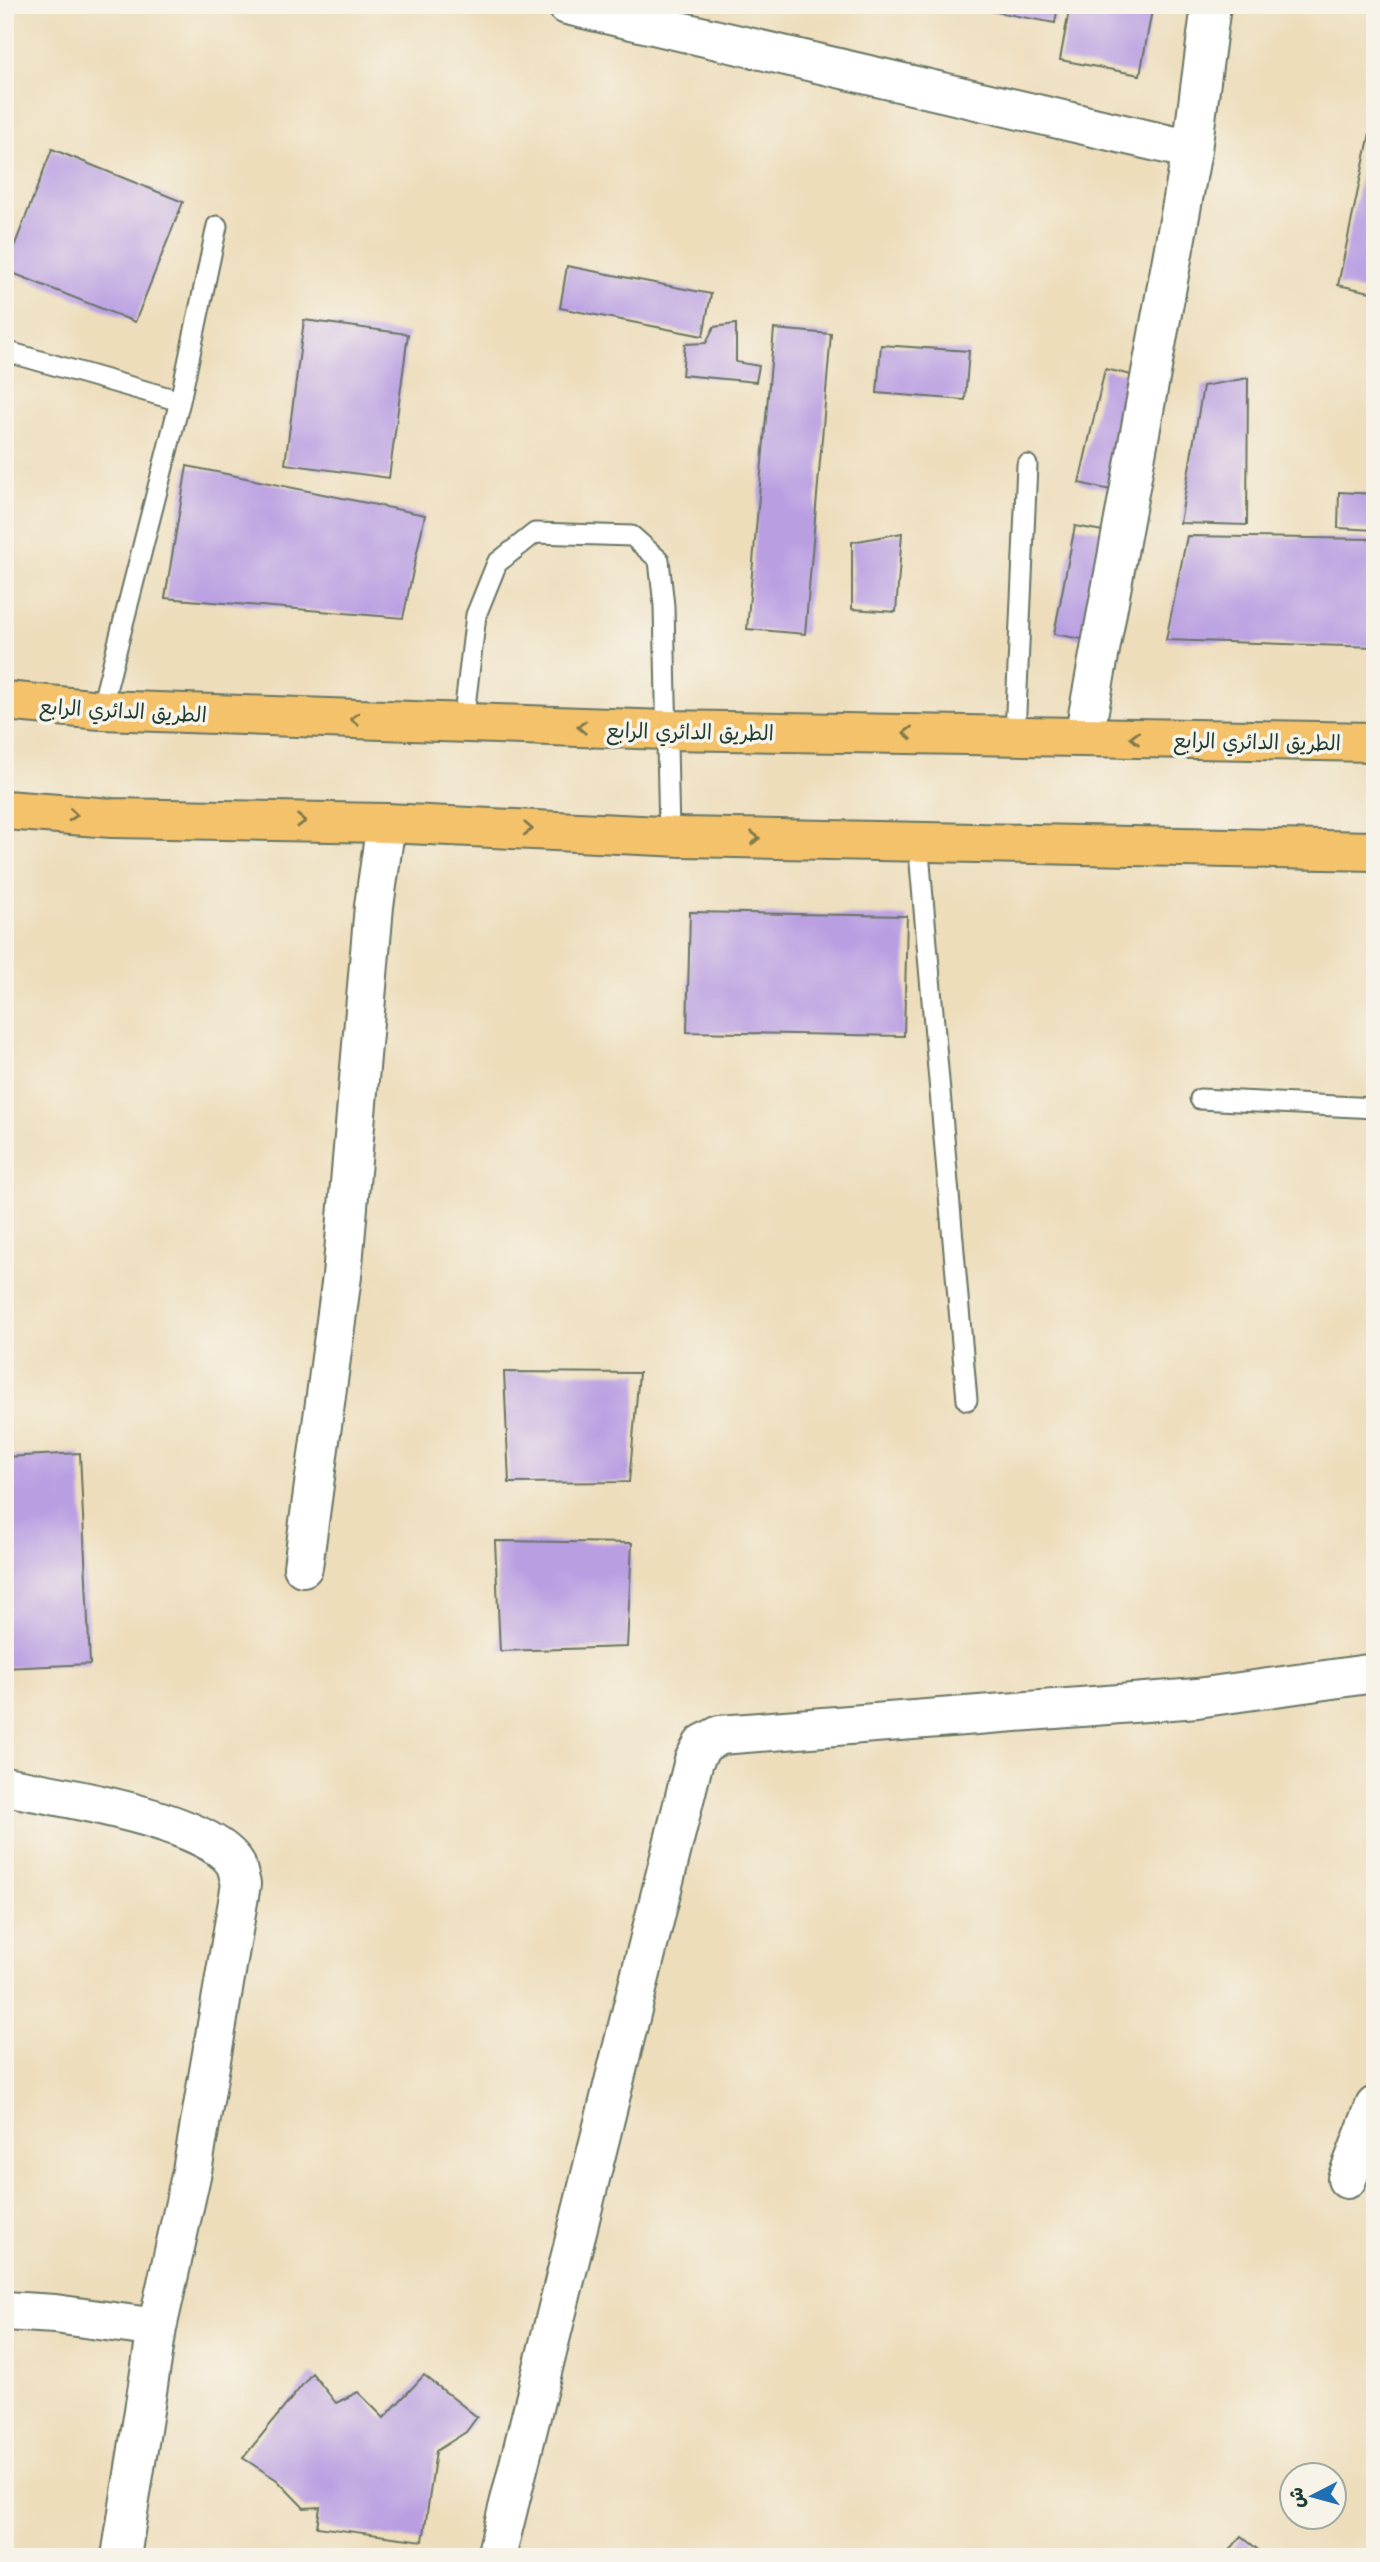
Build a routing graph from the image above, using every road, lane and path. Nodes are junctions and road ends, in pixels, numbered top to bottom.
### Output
1 (567, 5) edge
2 (1211, 5) edge
3 (1192, 150) junction
4 (217, 226) dead end
5 (5, 351) edge
6 (180, 401) junction
7 (1027, 465) dead end
8 (5, 701) edge
9 (101, 710) junction
10 (463, 723) junction
11 (666, 730) junction
12 (1015, 734) junction
13 (1084, 737) junction
14 (1375, 742) edge
15 (5, 810) edge
16 (386, 823) junction
17 (669, 836) junction
18 (918, 841) junction
19 (1375, 851) edge
20 (1200, 1099) dead end
21 (1375, 1108) edge
22 (967, 1400) dead end
23 (303, 1567) dead end
24 (1375, 1673) edge
25 (5, 1786) edge
26 (1375, 2106) edge
27 (1347, 2179) dead end
28 (5, 2311) edge
29 (157, 2328) junction
30 (121, 2557) edge
31 (496, 2557) edge

1 - 3 street
2 - 3 street
3 - 13 street
4 - 6 lane
5 - 6 lane
6 - 9 lane
7 - 12 lane
8 - 9 main road, الطريق الدائري الرابع
10 -> 9 main road, الطريق الدائري الرابع
11 -> 10 main road, الطريق الدائري الرابع
10 - 11 lane
12 -> 11 main road, الطريق الدائري الرابع
11 - 17 lane
12 - 13 main road, الطريق الدائري الرابع
14 -> 13 main road, الطريق الدائري الرابع
15 -> 16 main road
16 -> 17 main road
16 - 23 street
17 -> 18 main road
18 - 19 main road
18 - 22 lane
20 - 21 lane
24 - 31 street
25 - 29 street
26 - 27 street
28 - 29 street
29 - 30 street

